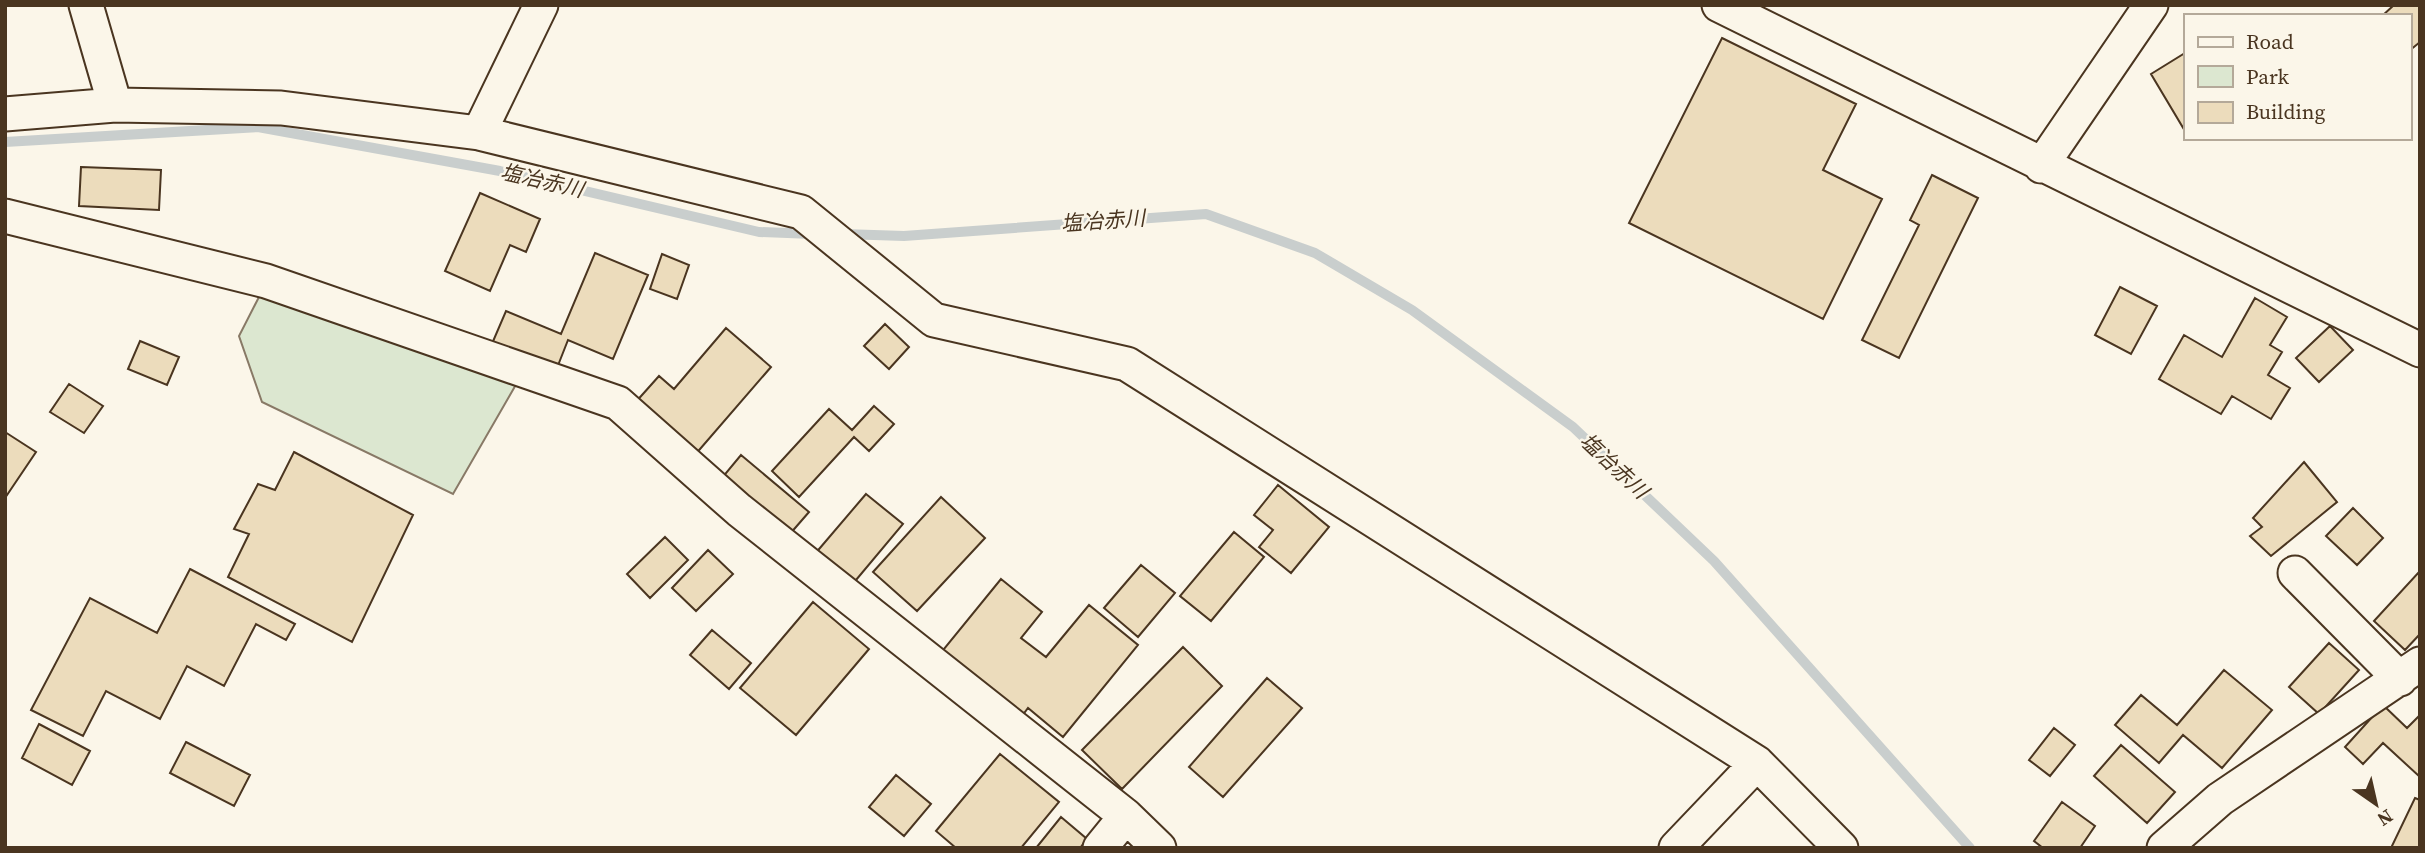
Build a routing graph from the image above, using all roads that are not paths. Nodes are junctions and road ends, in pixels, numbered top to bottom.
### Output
1 (86, 5) edge
2 (541, 5) edge
3 (1719, 5) edge
4 (2151, 5) edge
5 (115, 105) junction
6 (5, 114) edge
7 (479, 133) junction
8 (2041, 166) junction
9 (5, 216) edge
10 (2420, 350) edge
11 (2295, 573) dead end
12 (2410, 672) edge
13 (1757, 763) junction
14 (1126, 816) junction
15 (1100, 848) edge
16 (1159, 848) edge
17 (1676, 848) edge
18 (1841, 848) edge
19 (2164, 848) edge

1 - 5 street
2 - 7 street
3 - 8 street
4 - 8 street
5 - 6 street
5 - 7 street
7 - 13 street
8 - 10 street
9 - 14 street
11 - 12 street
12 - 19 street
13 - 17 street
13 - 18 street
14 - 15 street
14 - 16 street

